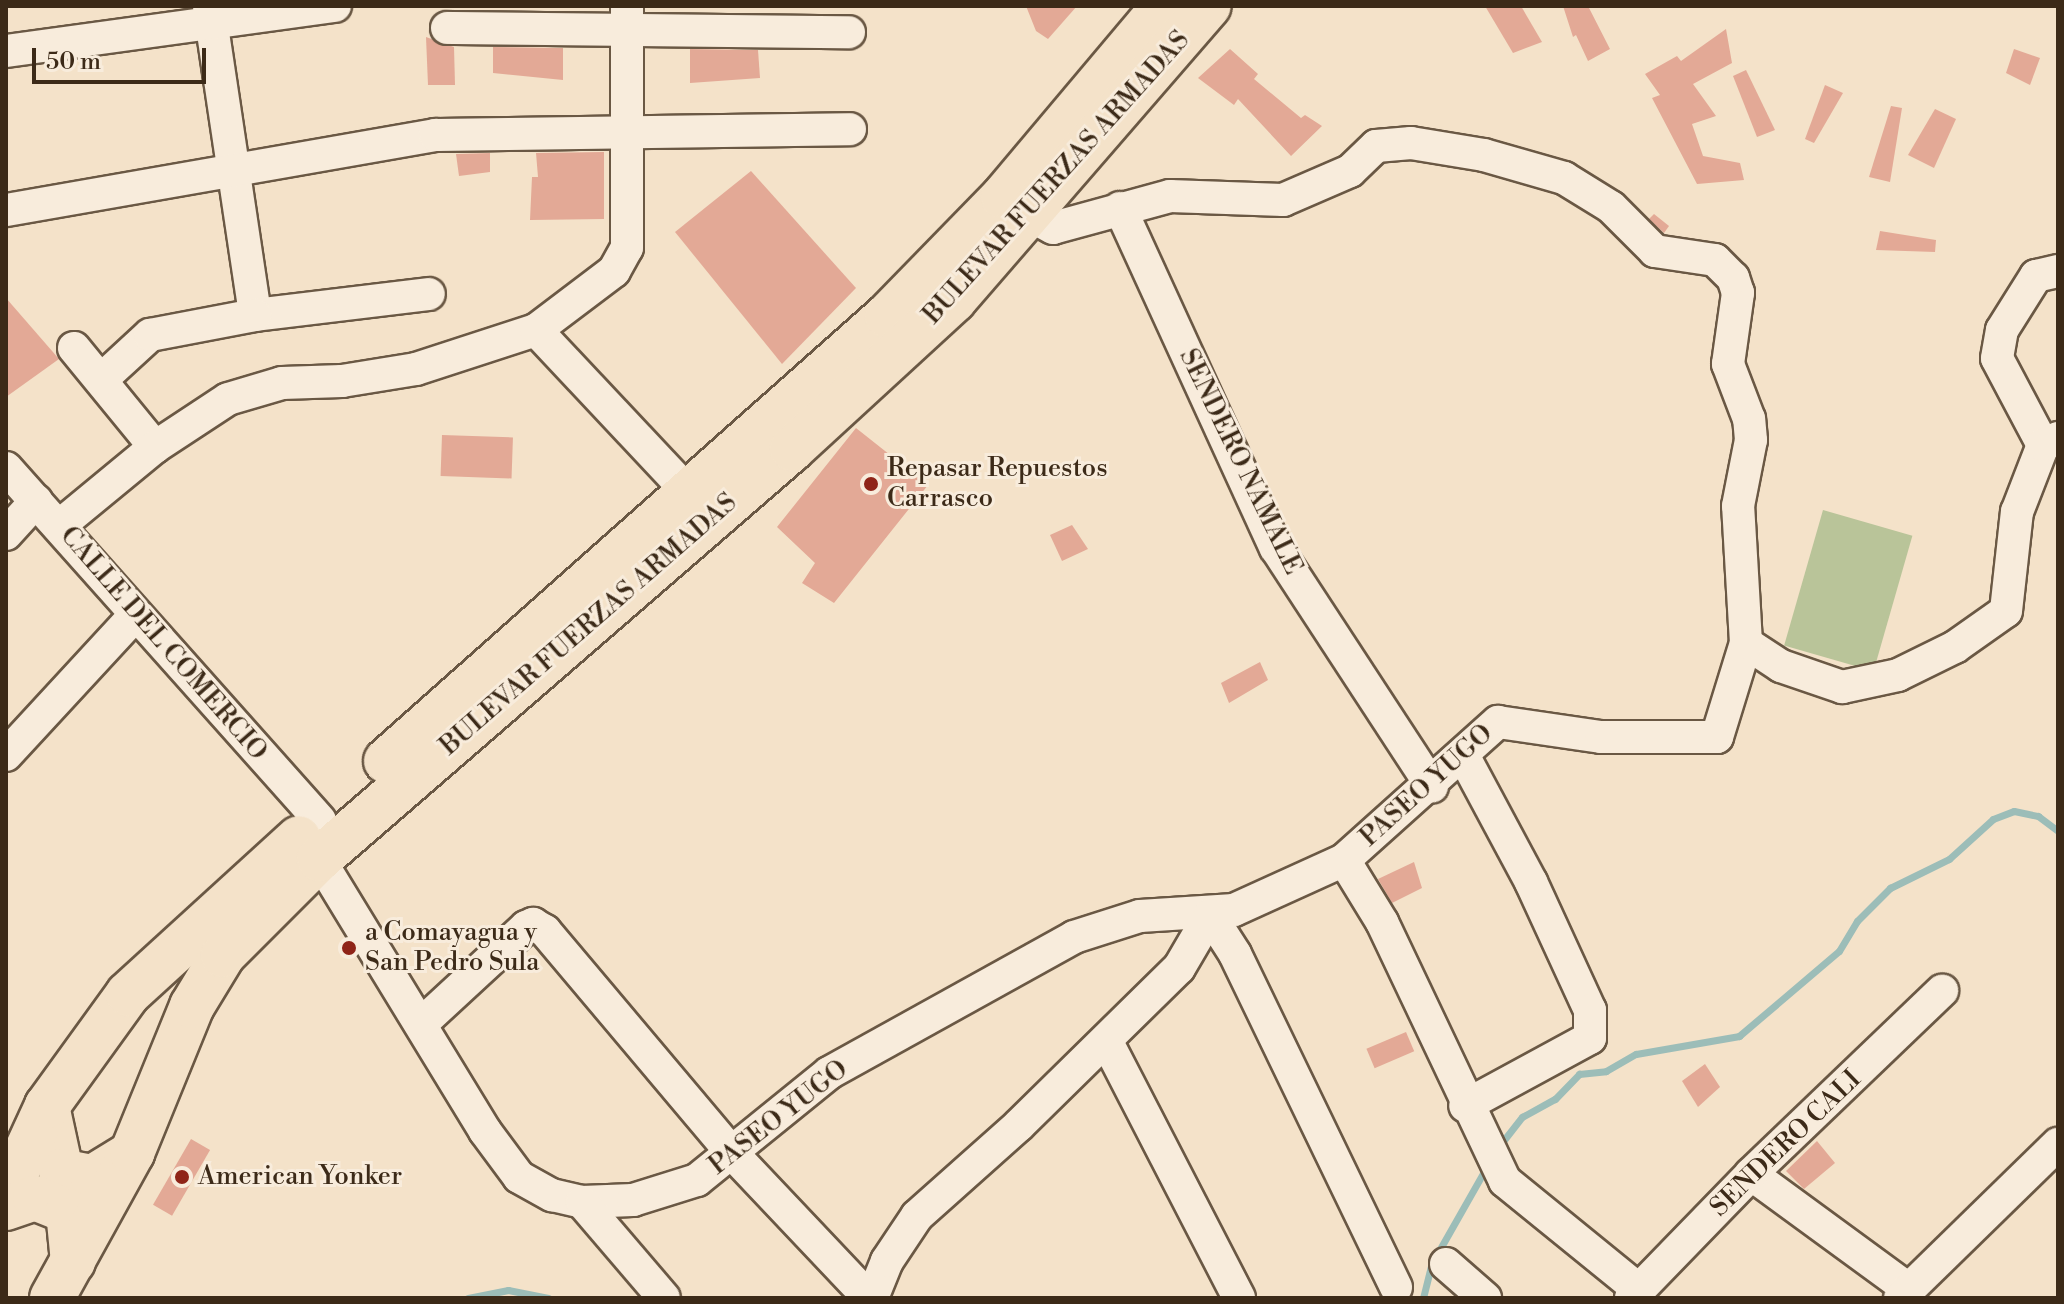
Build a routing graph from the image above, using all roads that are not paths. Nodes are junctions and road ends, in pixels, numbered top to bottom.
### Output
1 (335, 6) edge
2 (1164, 6) edge
3 (1209, 6) edge
4 (210, 13) edge
5 (628, 16) edge
6 (447, 28) dead end
7 (849, 32) dead end
8 (6, 51) edge
9 (850, 129) dead end
10 (627, 132) junction
11 (234, 171) junction
12 (1120, 208) junction
13 (6, 210) edge
14 (1028, 214) junction
15 (2058, 271) edge
16 (429, 294) dead end
17 (255, 315) junction
18 (536, 330) junction
19 (74, 348) dead end
20 (101, 380) junction
21 (2050, 442) edge
22 (155, 447) junction
23 (6, 468) edge
24 (687, 491) junction
25 (21, 504) edge
26 (59, 526) junction
27 (6, 534) edge
28 (135, 615) junction
29 (1746, 643) junction
30 (6, 755) edge
31 (1464, 757) junction
32 (1432, 786) junction
33 (319, 840) junction
34 (1344, 860) junction
35 (1210, 915) junction
36 (1942, 991) dead end
37 (421, 1024) junction
38 (1107, 1042) junction
39 (47, 1106) junction
40 (1465, 1106) junction
41 (2058, 1144) edge
42 (731, 1152) junction
43 (132, 1153) junction
44 (1751, 1174) junction
45 (6, 1195) edge
46 (582, 1202) junction
47 (6, 1208) edge
48 (1446, 1264) dead end
49 (62, 1280) edge
50 (1396, 1287) dead end
51 (1904, 1293) edge
52 (1635, 1294) edge
53 (664, 1298) edge
54 (870, 1298) edge
55 (1239, 1298) edge
56 (1485, 1298) edge

1 - 4 street
2 - 24 highway, BULEVAR FUERZAS ARMADAS
3 - 14 highway, BULEVAR FUERZAS ARMADAS
4 - 8 street
4 - 11 street
5 - 6 street
5 - 7 street
5 - 10 street
9 - 10 street
10 - 11 street
10 - 18 street
11 - 13 street
11 - 17 street
12 - 14 street, PASEO YUGO
12 - 29 street, PASEO YUGO
12 - 32 street, SENDERO NAMALE
14 - 33 highway, BULEVAR FUERZAS ARMADAS
15 - 21 street
16 - 17 street
17 - 20 street
18 - 22 street
18 - 24 street
19 - 20 street
20 - 22 street
21 - 29 street
22 - 26 street
23 - 25 street, CALLE DEL COMERCIO
24 - 33 highway, BULEVAR FUERZAS ARMADAS
25 - 26 street, CALLE DEL COMERCIO
25 - 27 street
26 - 28 street, CALLE DEL COMERCIO
28 - 30 street
28 - 33 street, CALLE DEL COMERCIO
29 - 31 street, PASEO YUGO
31 - 32 street, PASEO YUGO
31 - 40 street
32 - 34 street, PASEO YUGO
33 - 37 street, PASEO YUGO
33 - 39 highway, BULEVAR FUERZAS ARMADAS
33 - 43 highway, BULEVAR FUERZAS ARMADAS
34 - 35 street, PASEO YUGO
34 - 40 street
35 - 38 street
35 - 42 street, PASEO YUGO
35 - 50 street
36 - 44 street, SENDERO CALI
37 - 42 street
37 - 46 street, PASEO YUGO
38 - 54 street
38 - 55 street
39 - 43 highway
39 - 45 highway, BULEVAR FUERZAS ARMADAS
40 - 52 street
41 - 51 street
42 - 46 street, PASEO YUGO
42 - 54 street
43 - 49 highway, BULEVAR FUERZAS ARMADAS
44 - 51 street
44 - 52 street, SENDERO CALI
46 - 53 street
47 - 49 highway
48 - 56 street

